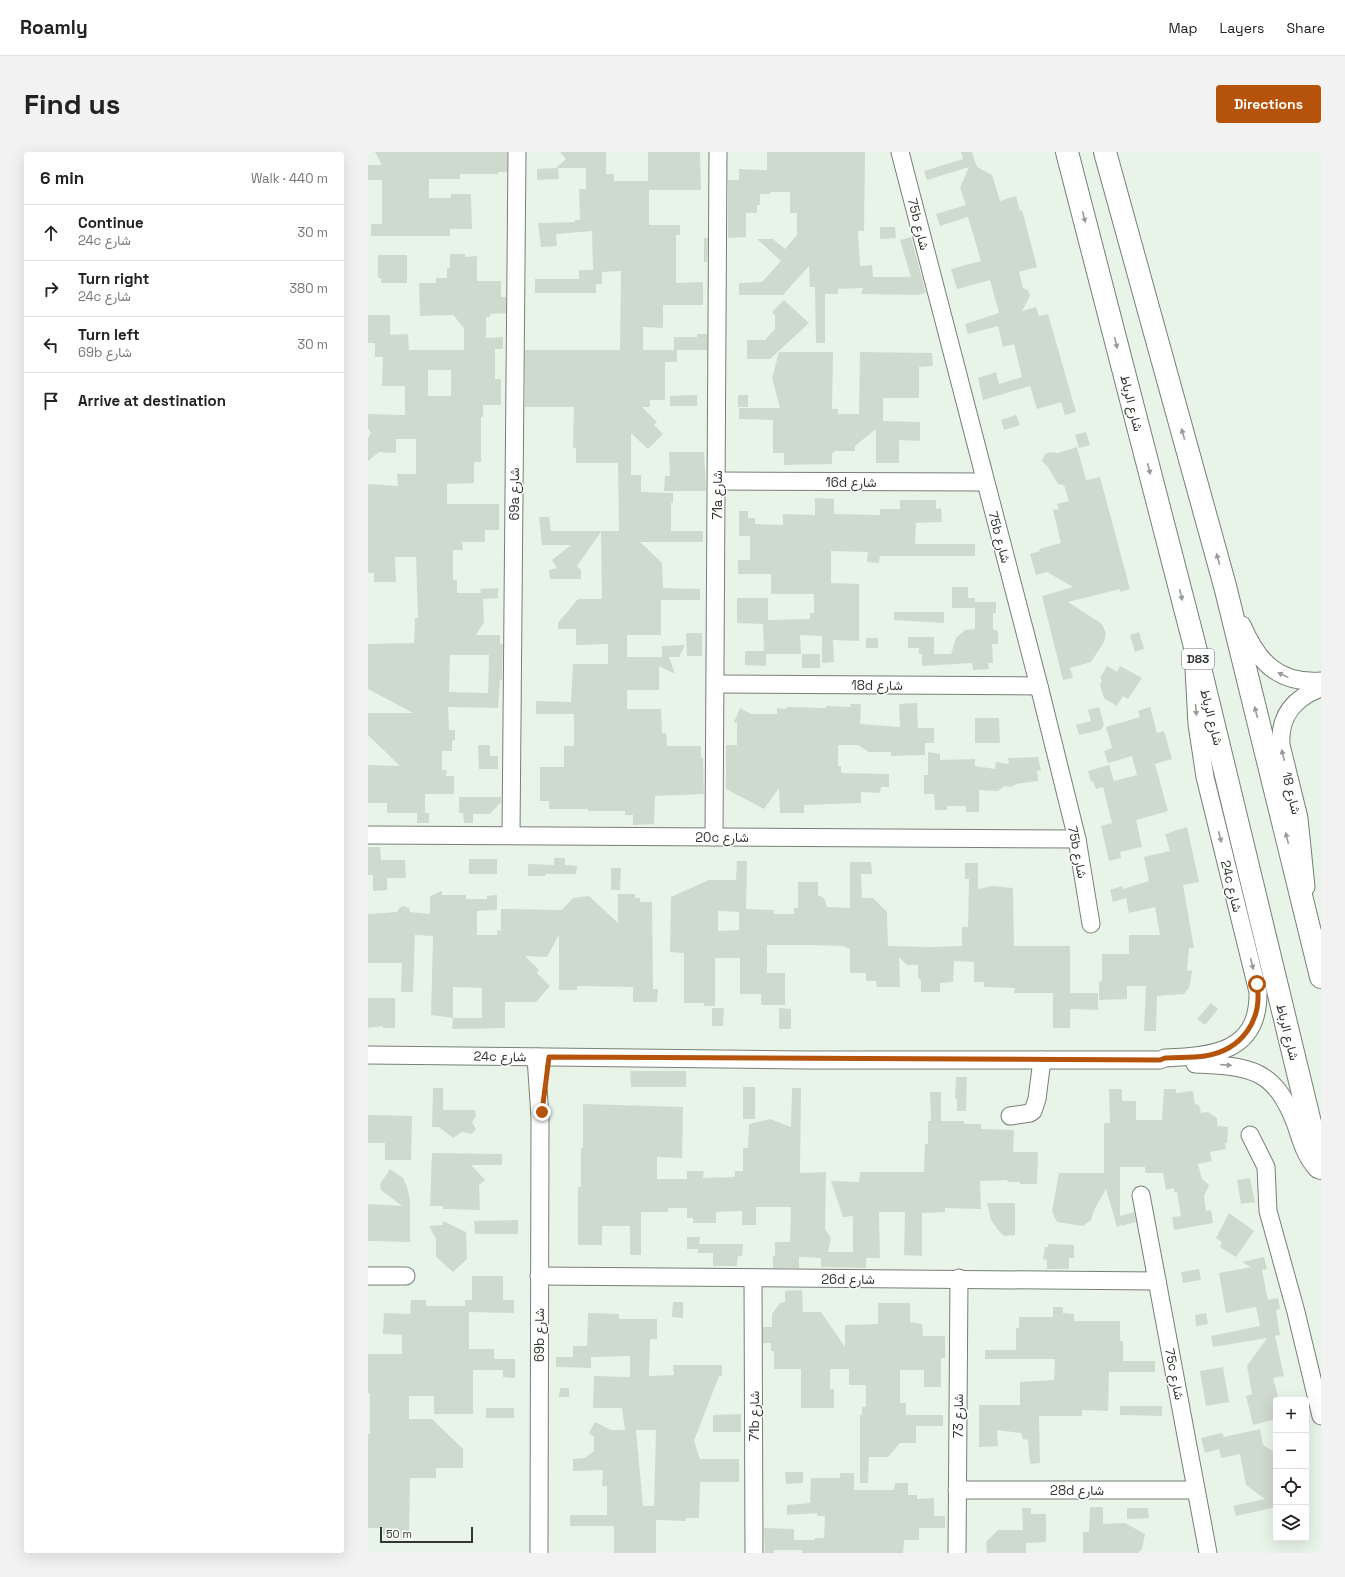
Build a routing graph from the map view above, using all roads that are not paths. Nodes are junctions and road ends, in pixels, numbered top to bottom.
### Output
1 (517, 152) edge
2 (718, 152) edge
3 (900, 152) edge
4 (1062, 152) edge
5 (1067, 152) edge
6 (1105, 152) edge
7 (1078, 195) junction
8 (717, 481) junction
9 (985, 482) junction
10 (1225, 586) junction
11 (1194, 643) junction
12 (1321, 680) edge
13 (716, 684) junction
14 (1039, 686) junction
15 (1321, 688) edge
16 (368, 835) edge
17 (511, 835) junction
18 (714, 837) junction
19 (1077, 839) junction
20 (1306, 917) junction
21 (1092, 924) dead end
22 (1321, 977) edge
23 (368, 1055) edge
24 (542, 1057) junction
25 (1042, 1060) junction
26 (1160, 1060) junction
27 (1010, 1116) dead end
28 (1250, 1135) dead end
29 (1321, 1168) edge
30 (1321, 1174) edge
31 (1141, 1195) dead end
32 (368, 1276) edge
33 (406, 1276) dead end
34 (539, 1276) junction
35 (753, 1278) junction
36 (959, 1278) junction
37 (1157, 1280) junction
38 (1321, 1416) edge
39 (957, 1490) junction
40 (1196, 1490) junction
41 (534, 1551) edge
42 (754, 1553) edge
43 (957, 1553) edge
44 (1208, 1553) edge

1 - 17 street, 69a شارع
2 - 8 street, 71a شارع
3 - 9 street, 75b شارع
4 - 7 highway
5 - 7 highway, شارع الرباط / D83
10 -> 6 highway
7 -> 11 highway, شارع الرباط / D83
8 - 9 street, 16d شارع
8 - 13 street, 71a شارع
9 - 14 street, 75b شارع
12 -> 10 street
20 -> 10 highway
11 -> 26 street, 24c شارع
11 - 29 highway, شارع الرباط / D83
13 - 14 street, 18d شارع
13 - 18 street, 71a شارع
14 - 19 street, 75b شارع
20 -> 15 street, شارع 18
16 - 17 street, 20c شارع
17 - 18 street, 20c شارع
18 - 19 street, 20c شارع
19 - 21 street, 75b شارع
20 - 22 highway
23 - 24 street, 24c شارع
24 - 25 street, 24c شارع
24 - 34 street, 69b شارع
25 - 26 street, 24c شارع
25 - 27 street
26 -> 30 street, 24c شارع
28 - 38 street
31 - 37 street, 75c شارع
32 - 33 street
34 - 35 street, 26d شارع
34 - 41 street, 69b شارع
35 - 36 street, 26d شارع
35 - 42 street, 71b شارع
36 - 37 street, 26d شارع
36 - 39 street, شارع 73
37 - 40 street, 75c شارع
39 - 40 street, 28d شارع
39 - 43 street, شارع 73
40 - 44 street, 75c شارع

